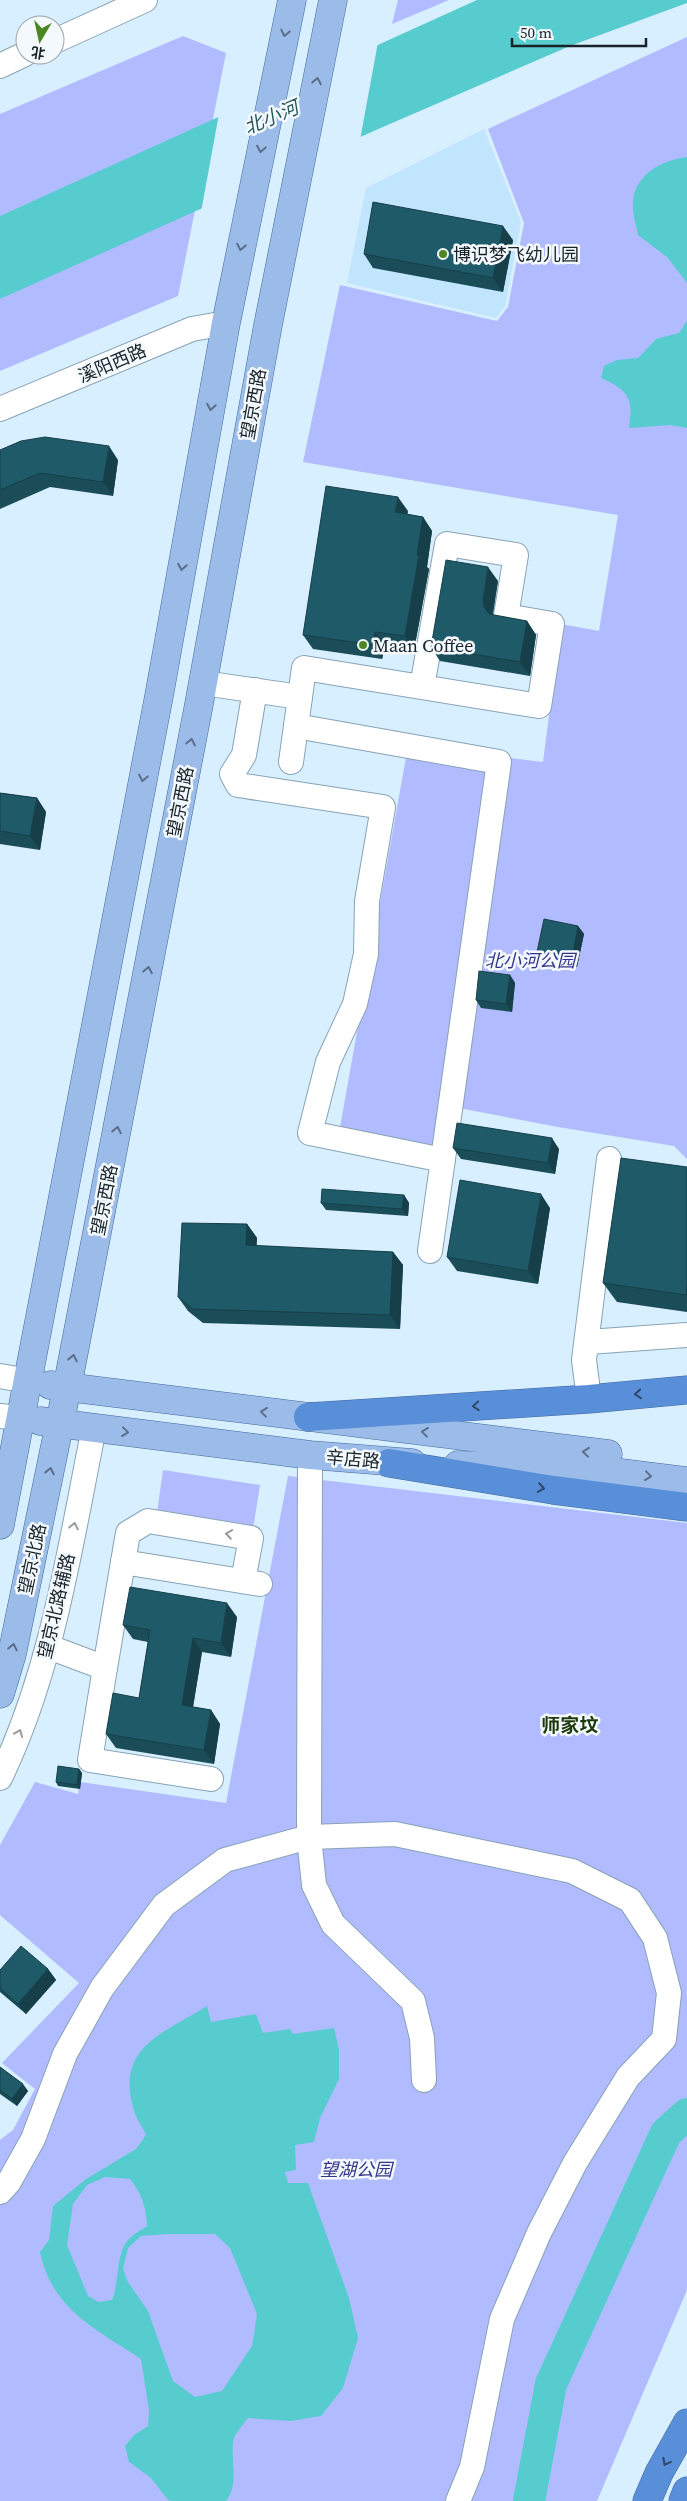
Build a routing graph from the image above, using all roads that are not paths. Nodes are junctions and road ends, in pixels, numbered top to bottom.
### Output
1 (145, 0) edge
2 (292, 0) edge
3 (333, 0) edge
4 (65, 36) edge
5 (15, 59) edge
6 (0, 66) edge
7 (226, 323) junction
8 (0, 409) edge
9 (203, 683) junction
10 (422, 687) junction
11 (255, 690) junction
12 (300, 697) junction
13 (296, 726) junction
14 (291, 762) dead end
15 (609, 1159) dead end
16 (443, 1160) junction
17 (430, 1252) dead end
18 (687, 1335) edge
19 (588, 1342) junction
20 (0, 1376) edge
21 (29, 1381) junction
22 (68, 1388) junction
23 (687, 1390) edge
24 (589, 1399) junction
25 (11, 1417) edge
26 (308, 1417) junction
27 (59, 1423) junction
28 (94, 1428) junction
29 (310, 1456) junction
30 (390, 1462) junction
31 (687, 1462) edge
32 (687, 1481) edge
33 (687, 1507) edge
34 (0, 1525) edge
35 (123, 1562) junction
36 (49, 1647) junction
37 (105, 1668) junction
38 (0, 1694) edge
39 (0, 1778) edge
40 (210, 1779) dead end
41 (309, 1837) junction
42 (424, 2080) dead end
43 (0, 2192) edge
44 (687, 2424) edge
45 (687, 2491) edge
46 (458, 2501) edge
47 (647, 2501) edge
48 (682, 2501) edge

1 - 4 street
2 -> 7 main road
9 -> 3 main road, 望京西路
5 - 6 street
7 - 8 street, 溪阳西路
7 -> 21 main road
9 - 11 street
22 -> 9 main road, 望京西路
10 - 10 street
10 - 12 street
11 - 12 street
11 - 16 street
12 - 13 street
13 - 14 street
13 - 16 street
15 - 19 street
16 - 17 street
18 - 19 street
19 - 24 street
20 - 21 street
21 - 22 main road, 辛店路
21 - 25 main road
26 -> 22 main road, 辛店路
22 - 27 main road, 望京西路
23 -> 24 highway
24 -> 26 highway
25 - 27 main road, 辛店路
25 - 34 main road
31 -> 26 main road, 辛店路
27 - 28 main road, 辛店路
38 -> 27 main road, 望京北路
28 -> 29 main road, 辛店路
36 -> 28 street, 望京北路辅路
29 - 30 main road, 辛店路
29 - 41 street
30 -> 32 main road, 辛店路
30 -> 33 highway
35 -> 35 street
35 - 37 street
36 - 37 street
39 -> 36 street, 望京北路辅路
37 - 40 street
41 - 42 street
41 - 43 street
41 - 46 street
44 -> 47 highway
45 - 48 highway

